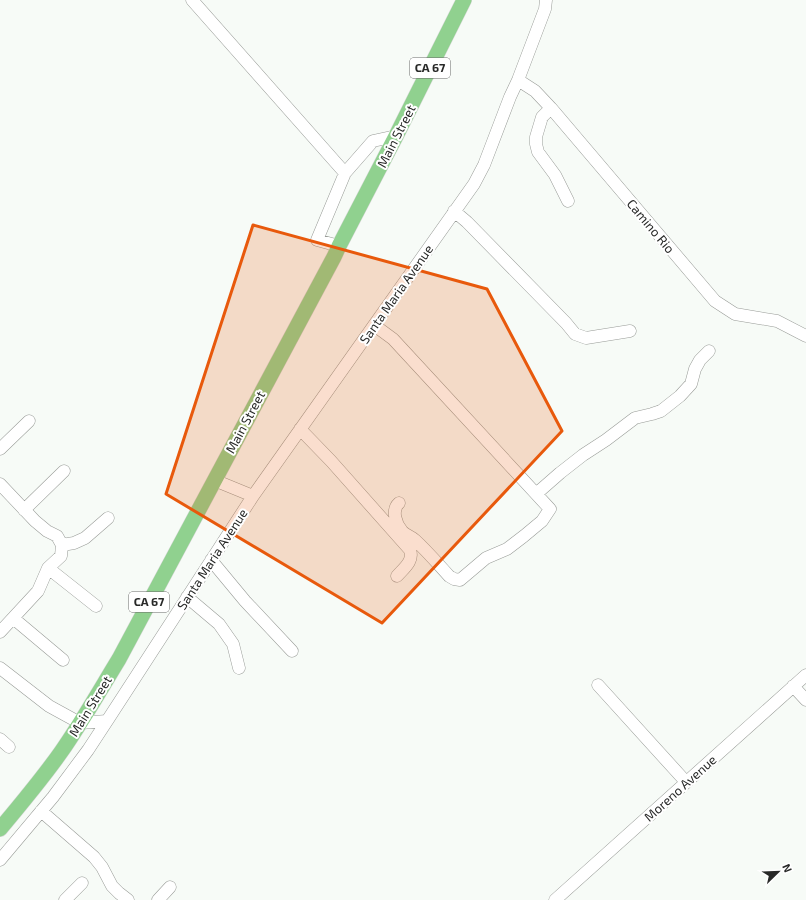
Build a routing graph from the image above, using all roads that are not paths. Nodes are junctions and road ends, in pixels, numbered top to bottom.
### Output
1 (192, 0) edge
2 (464, 0) edge
3 (546, 0) edge
4 (518, 80) junction
5 (551, 108) junction
6 (396, 136) junction
7 (345, 173) junction
8 (568, 201) dead end
9 (454, 211) junction
10 (339, 246) junction
11 (374, 325) junction
12 (630, 331) dead end
13 (806, 336) edge
14 (709, 351) dead end
15 (29, 421) dead end
16 (300, 429) junction
17 (0, 449) edge
18 (64, 471) dead end
19 (214, 480) junction
20 (0, 484) edge
21 (536, 494) junction
22 (253, 496) junction
23 (399, 502) dead end
24 (24, 510) junction
25 (108, 518) dead end
26 (62, 545) junction
27 (208, 564) junction
28 (48, 568) junction
29 (397, 576) dead end
30 (187, 597) junction
31 (96, 606) dead end
32 (13, 618) junction
33 (0, 632) edge
34 (292, 651) dead end
35 (63, 660) dead end
36 (0, 668) edge
37 (239, 668) dead end
38 (806, 676) edge
39 (598, 685) dead end
40 (793, 686) junction
41 (806, 700) edge
42 (107, 721) junction
43 (80, 723) junction
44 (686, 782) junction
45 (41, 811) junction
46 (12, 814) junction
47 (28, 827) junction
48 (0, 829) edge
49 (0, 860) edge
50 (82, 883) dead end
51 (170, 887) dead end
52 (65, 900) edge
53 (128, 900) edge
54 (158, 900) edge
55 (555, 900) edge

1 - 7 street
2 - 6 main road, Main Street / CA 67
3 - 4 street, Santa Maria Avenue
4 - 5 street, Camino Rio
4 - 9 street, Santa Maria Avenue
5 - 8 street
5 - 13 street, Camino Rio
6 - 7 street
6 - 10 main road, Main Street / CA 67
7 - 10 street
9 - 11 street, Santa Maria Avenue
9 - 12 street
10 - 19 main road, Main Street / CA 67
11 - 16 street, Santa Maria Avenue
11 - 21 street
14 - 21 street
15 - 17 street
16 - 22 street, Santa Maria Avenue
16 - 29 street
18 - 24 street
19 - 22 street, Santa Maria Avenue
19 - 43 main road, Main Street / CA 67
20 - 24 street
21 - 23 street
22 - 27 street, Santa Maria Avenue
24 - 26 street
25 - 26 street
26 - 28 street
27 - 30 street, Santa Maria Avenue
27 - 34 street
28 - 31 street
28 - 32 street
30 - 37 street
30 - 42 street, Santa Maria Avenue
32 - 33 street
32 - 35 street
36 - 43 street
38 - 40 street, Moreno Avenue
39 - 44 street
40 - 41 street
40 - 44 street, Moreno Avenue
42 - 43 street
42 - 45 street, Santa Maria Avenue
43 - 46 main road, Main Street / CA 67
44 - 55 street, Moreno Avenue
45 - 47 street, Santa Maria Avenue
45 - 53 street
46 - 47 street
46 - 48 main road, Main Street / CA 67
47 - 49 street, Santa Maria Avenue
50 - 52 street
51 - 54 street

